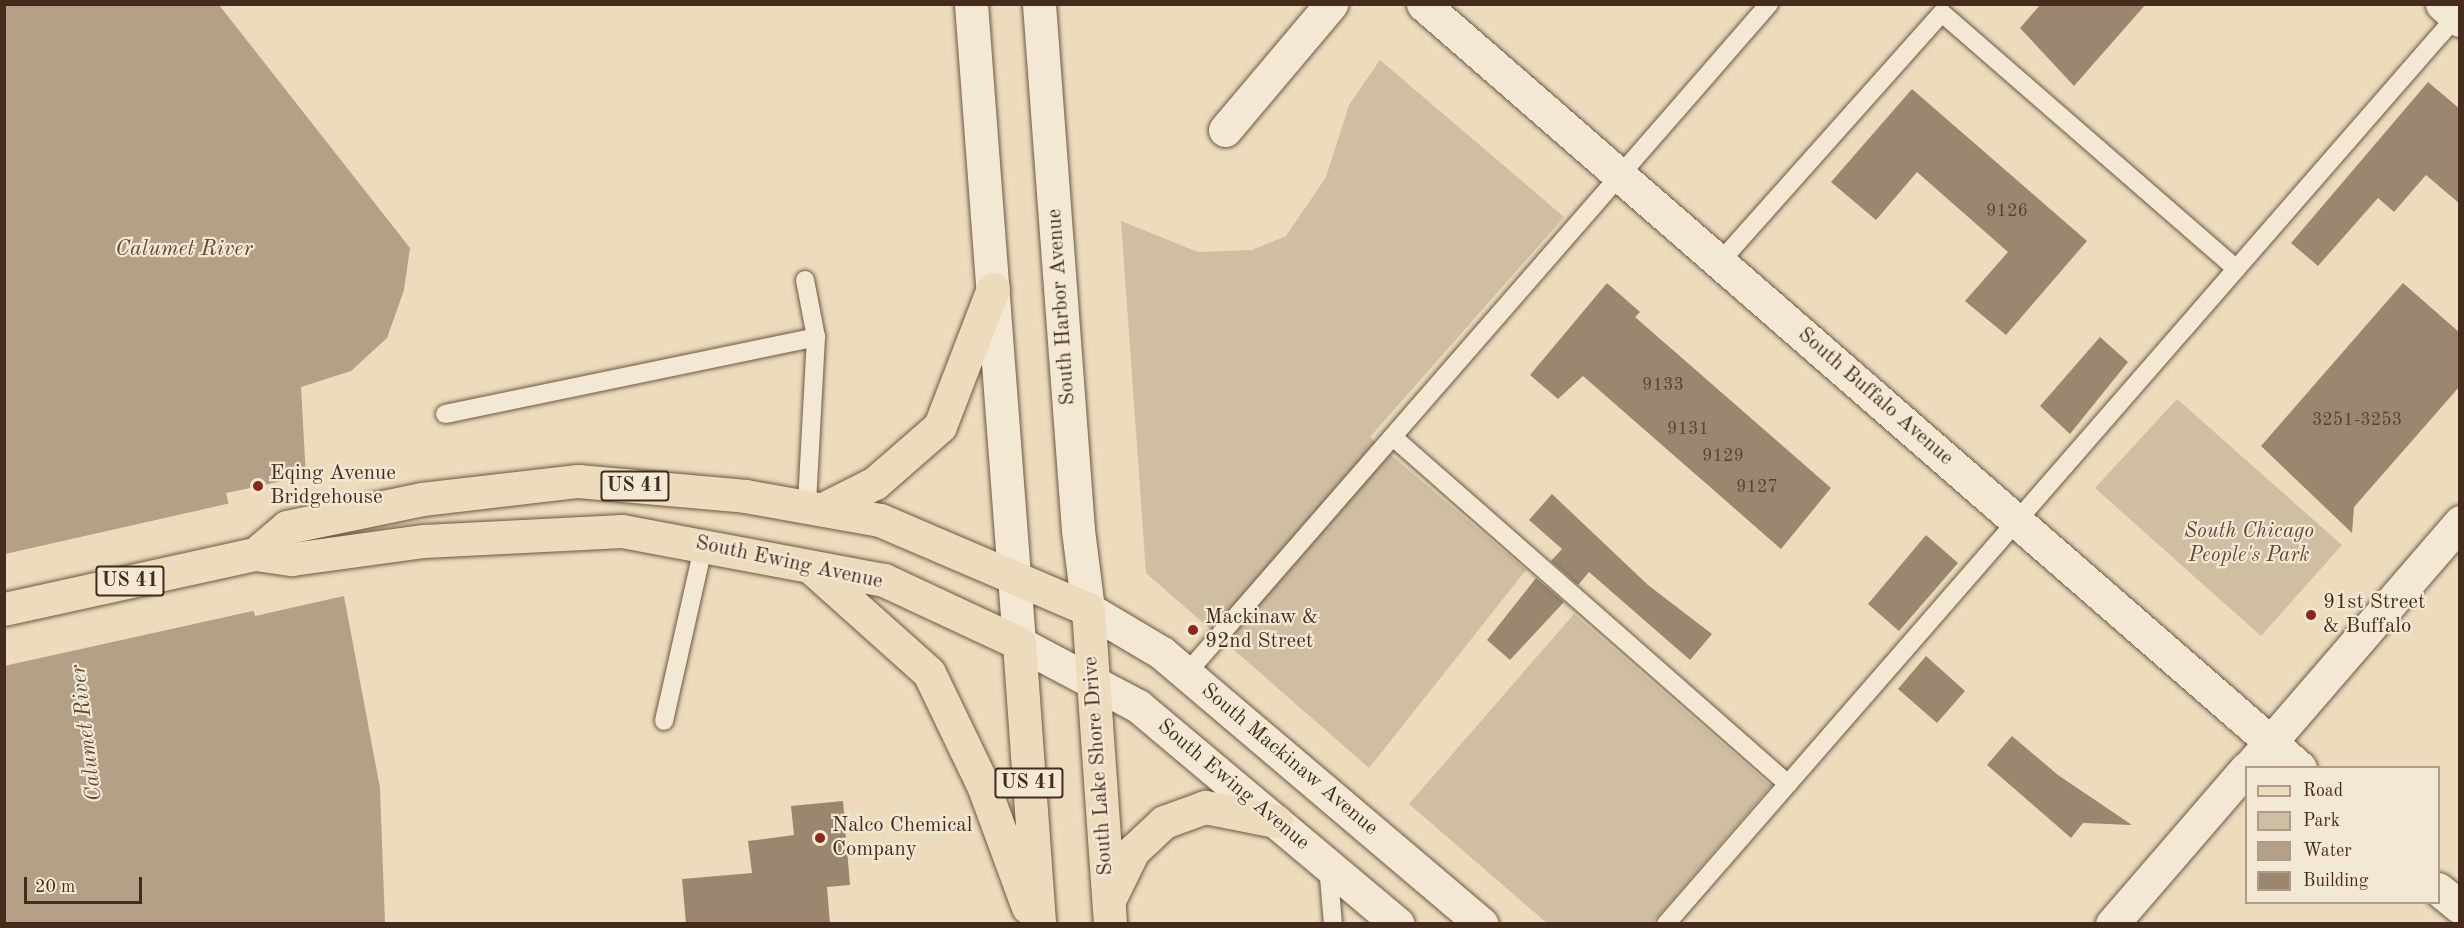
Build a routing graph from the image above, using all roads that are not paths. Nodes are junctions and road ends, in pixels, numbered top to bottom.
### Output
1 (971, 4) edge
2 (1039, 4) edge
3 (1331, 4) edge
4 (1422, 4) edge
5 (1769, 4) edge
6 (2454, 13) edge
7 (1225, 130) dead end
8 (1619, 177) junction
9 (1719, 263) junction
10 (2236, 269) junction
11 (805, 280) dead end
12 (993, 289) junction
13 (816, 337) junction
14 (445, 414) dead end
15 (1393, 437) junction
16 (817, 506) junction
17 (2018, 520) junction
18 (2460, 522) edge
19 (704, 544) junction
20 (255, 554) junction
21 (814, 570) junction
22 (1014, 577) junction
23 (4, 609) edge
24 (1089, 609) junction
25 (1019, 643) junction
26 (1186, 674) junction
27 (1092, 679) junction
28 (664, 722) dead end
29 (2271, 741) junction
30 (2249, 766) edge
31 (2298, 766) edge
32 (2245, 770) edge
33 (1788, 784) junction
34 (1276, 820) junction
35 (1328, 865) junction
36 (2440, 890) edge
37 (2460, 907) edge
38 (1109, 913) edge
39 (1034, 924) edge
40 (1039, 924) edge
41 (1333, 924) edge
42 (1398, 924) edge
43 (1481, 924) edge
44 (1666, 924) edge
45 (2112, 924) edge

1 - 12 main road
2 - 24 main road, South Harbor Avenue
3 - 7 main road
4 - 8 main road, South Buffalo Avenue
5 - 8 lane
6 - 10 lane
8 - 9 main road, South Buffalo Avenue
8 - 15 lane
9 - 10 lane
9 - 17 main road, South Buffalo Avenue
10 - 17 lane
11 - 13 lane
12 - 16 main road
12 - 22 main road
13 - 14 lane
13 - 16 lane
15 - 26 lane
15 - 33 lane
16 - 20 main road, South Ewing Avenue / US 41
16 - 22 main road, South Ewing Avenue / US 41
17 - 29 main road, South Buffalo Avenue
17 - 33 lane
18 - 29 main road
19 - 20 main road, South Ewing Avenue / US 41
19 - 21 main road, South Ewing Avenue / US 41
19 - 28 lane
20 - 23 main road, South Ewing Avenue / US 41
21 - 25 main road, South Ewing Avenue / US 41
21 - 39 main road
22 - 24 main road, South Ewing Avenue / US 41
22 - 25 main road, US 41
24 - 26 main road, South Mackinaw Avenue
24 - 27 main road, South Lake Shore Drive
25 - 27 main road, South Ewing Avenue / US 41
25 - 40 main road, US 41
26 - 43 main road, South Mackinaw Avenue
27 - 34 main road, South Ewing Avenue / US 41
27 - 38 main road, South Lake Shore Drive
29 - 30 main road
29 - 31 main road, South Buffalo Avenue
32 - 45 main road
33 - 44 lane
34 - 35 main road, South Ewing Avenue / US 41
34 - 38 main road
35 - 41 lane
35 - 42 main road, South Ewing Avenue / US 41
36 - 37 main road

